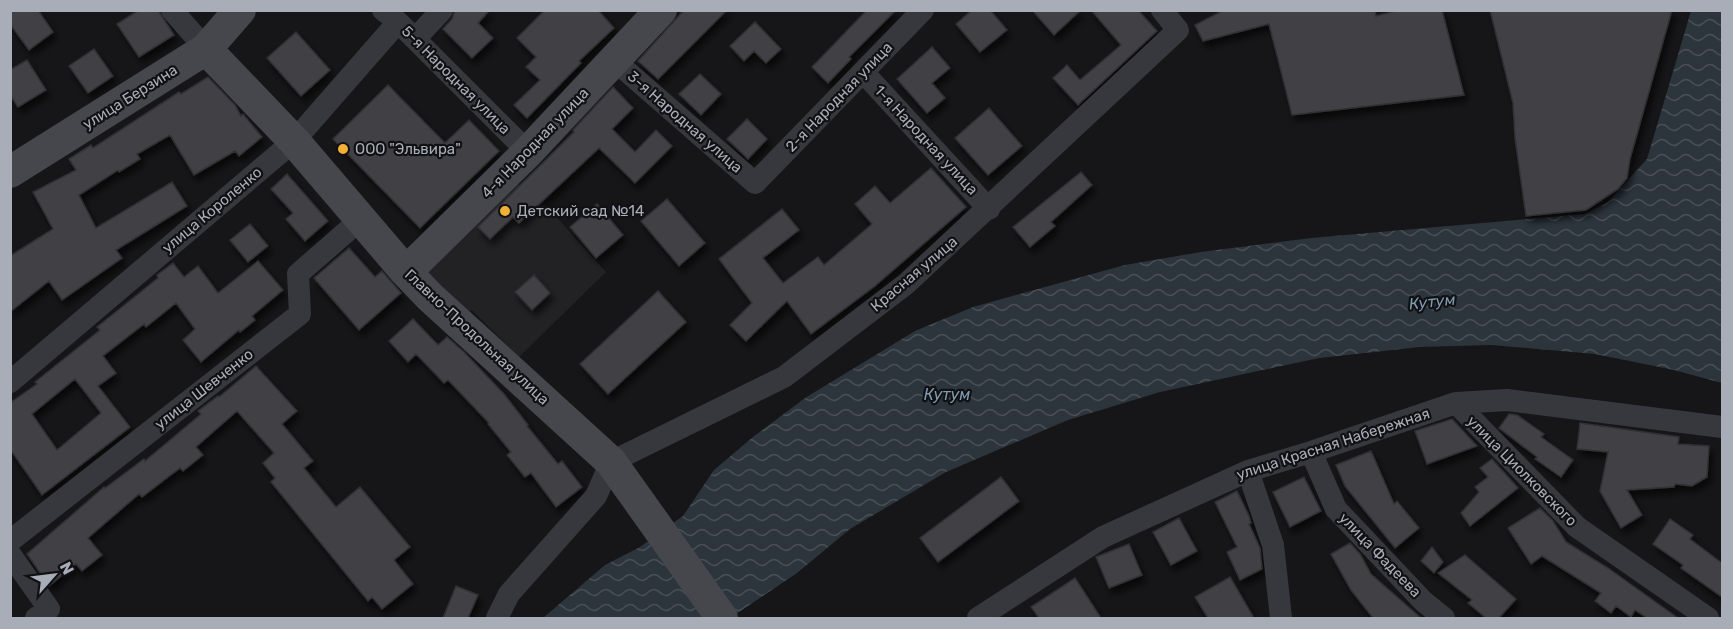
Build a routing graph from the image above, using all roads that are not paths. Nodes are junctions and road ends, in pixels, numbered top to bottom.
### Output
1 (172, 10) edge
2 (240, 10) edge
3 (442, 10) edge
4 (661, 10) edge
5 (923, 10) edge
6 (1162, 10) edge
7 (390, 16) edge
8 (415, 39) junction
9 (206, 49) junction
10 (615, 61) junction
11 (863, 72) junction
12 (294, 141) junction
13 (528, 152) junction
14 (10, 172) edge
15 (755, 183) joint
16 (989, 208) junction
17 (361, 219) junction
18 (406, 272) junction
19 (10, 382) edge
20 (1455, 403) junction
21 (1722, 427) edge
22 (1311, 452) junction
23 (611, 462) junction
24 (1248, 471) junction
25 (10, 541) edge
26 (10, 554) edge
27 (36, 618) edge
28 (496, 618) edge
29 (722, 618) edge
30 (978, 618) edge
31 (1281, 618) edge
32 (1444, 618) edge
33 (1708, 618) edge

1 - 9 street, Главно-Продольная улица
2 - 9 street, улица Берзина
3 - 8 street
4 - 10 street, 4-я Народная улица
5 - 11 street, 2-я Народная улица
6 - 16 street, Красная улица
7 - 8 street, 5-я Народная улица
7 - 12 street, улица Короленко
8 - 13 street, 5-я Народная улица
9 - 12 street, Главно-Продольная улица
9 - 14 street, улица Берзина
10 - 13 street, 4-я Народная улица
10 - 15 street, 3-я Народная улица
11 - 15 street, 2-я Народная улица
11 - 16 street, 1-я Народная улица
12 - 17 street, Главно-Продольная улица
12 - 19 street, улица Короленко
13 - 18 street, 4-я Народная улица
16 - 23 street, Красная улица
17 - 18 street, Главно-Продольная улица
17 - 25 street, улица Шевченко
18 - 23 street, Главно-Продольная улица
20 - 21 street, улица Красная Набережная
20 - 22 street, улица Красная Набережная
20 - 33 street, улица Циолковского
22 - 24 street, улица Красная Набережная
22 - 32 street, улица Фадеева
23 - 28 street
23 - 29 street, Главно-Продольная улица
24 - 30 street, улица Красная Набережная
24 - 31 street
26 - 27 street

